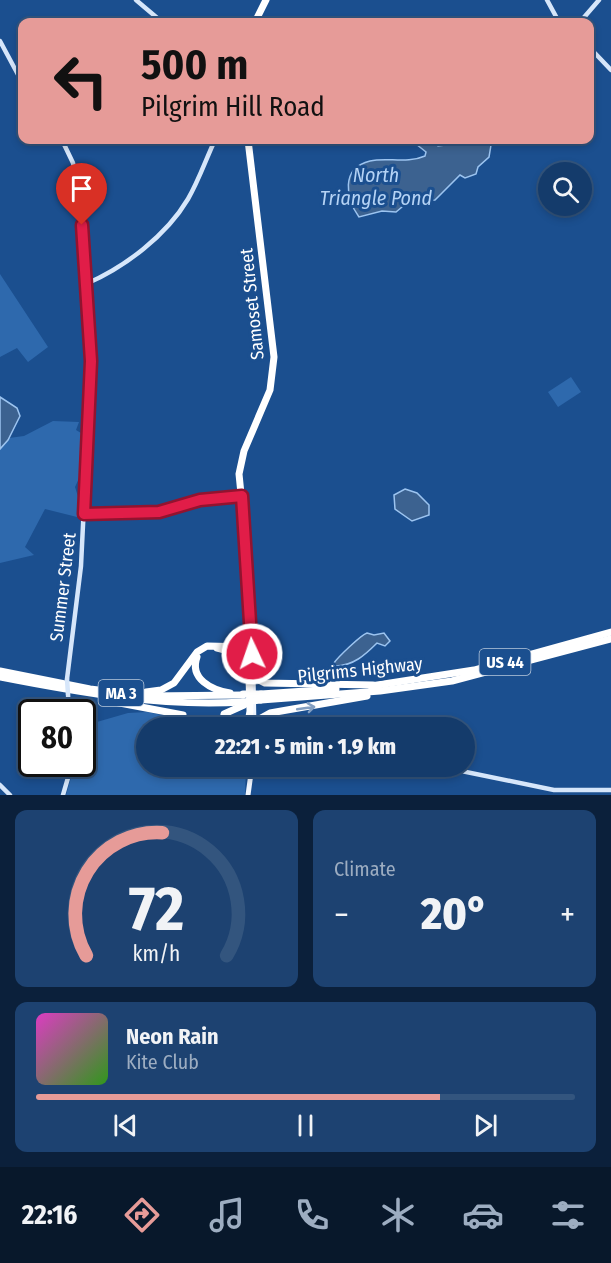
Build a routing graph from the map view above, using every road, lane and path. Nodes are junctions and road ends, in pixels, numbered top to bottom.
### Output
1 (136, 0) edge
2 (268, 0) edge
3 (547, 0) edge
4 (599, 0) edge
5 (157, 18) edge
6 (258, 18) edge
7 (557, 18) edge
8 (583, 18) edge
9 (0, 41) edge
10 (594, 52) edge
11 (611, 70) edge
12 (18, 75) edge
13 (64, 144) edge
14 (212, 144) edge
15 (249, 144) edge
16 (86, 284) junction
17 (242, 496) junction
18 (84, 514) junction
19 (248, 616) junction
20 (246, 627) junction
21 (611, 632) edge
22 (611, 639) edge
23 (226, 646) junction
24 (249, 646) junction
25 (0, 671) edge
26 (252, 671) junction
27 (0, 676) edge
28 (249, 679) junction
29 (373, 685) junction
30 (90, 689) junction
31 (400, 689) junction
32 (70, 693) junction
33 (70, 699) edge
34 (261, 699) junction
35 (245, 701) junction
36 (183, 715) dead end
37 (224, 717) edge
38 (249, 717) edge
39 (252, 717) edge
40 (262, 717) edge
41 (475, 774) edge
42 (68, 777) edge
43 (249, 777) edge
44 (0, 786) edge
45 (611, 790) edge
46 (10, 795) edge
47 (63, 795) edge
48 (248, 795) edge

1 - 5 main road
2 - 6 highway
3 - 7 main road
4 - 8 main road
9 - 12 main road
10 - 11 main road
13 - 16 main road, Summer Street
14 - 16 main road
15 - 17 highway, Samoset Street
16 - 18 main road, Summer Street
17 - 18 main road
17 - 19 highway, Samoset Street
18 - 32 main road, Summer Street, bridge
19 - 20 highway, Samoset Street
19 - 24 highway, Samoset Street
20 - 23 highway
20 - 24 highway, Samoset Street
21 - 29 highway, Pilgrims Highway / US 44
22 - 31 highway, Pilgrims Highway / US 44
23 - 24 highway
23 - 30 highway
24 - 26 highway, Samoset Street
24 - 28 highway, Samoset Street
25 - 30 highway, MA 3
26 - 29 highway
26 - 39 main road, Samoset Street
27 - 32 highway, MA 3
28 - 35 highway, Samoset Street
28 - 35 highway, US 44
29 - 34 highway, Pilgrims Highway / US 44
30 - 35 highway, MA 3
31 - 34 highway, Pilgrims Highway
40 -> 31 highway, US 44
32 - 33 main road, Summer Street
32 - 35 highway, MA 3
32 - 36 highway
34 - 35 highway, bridge
34 - 35 highway, US 44, bridge
35 - 37 highway
35 - 38 highway, Samoset Street
41 - 45 main road
42 - 47 main road
43 - 48 main road
44 - 46 main road

